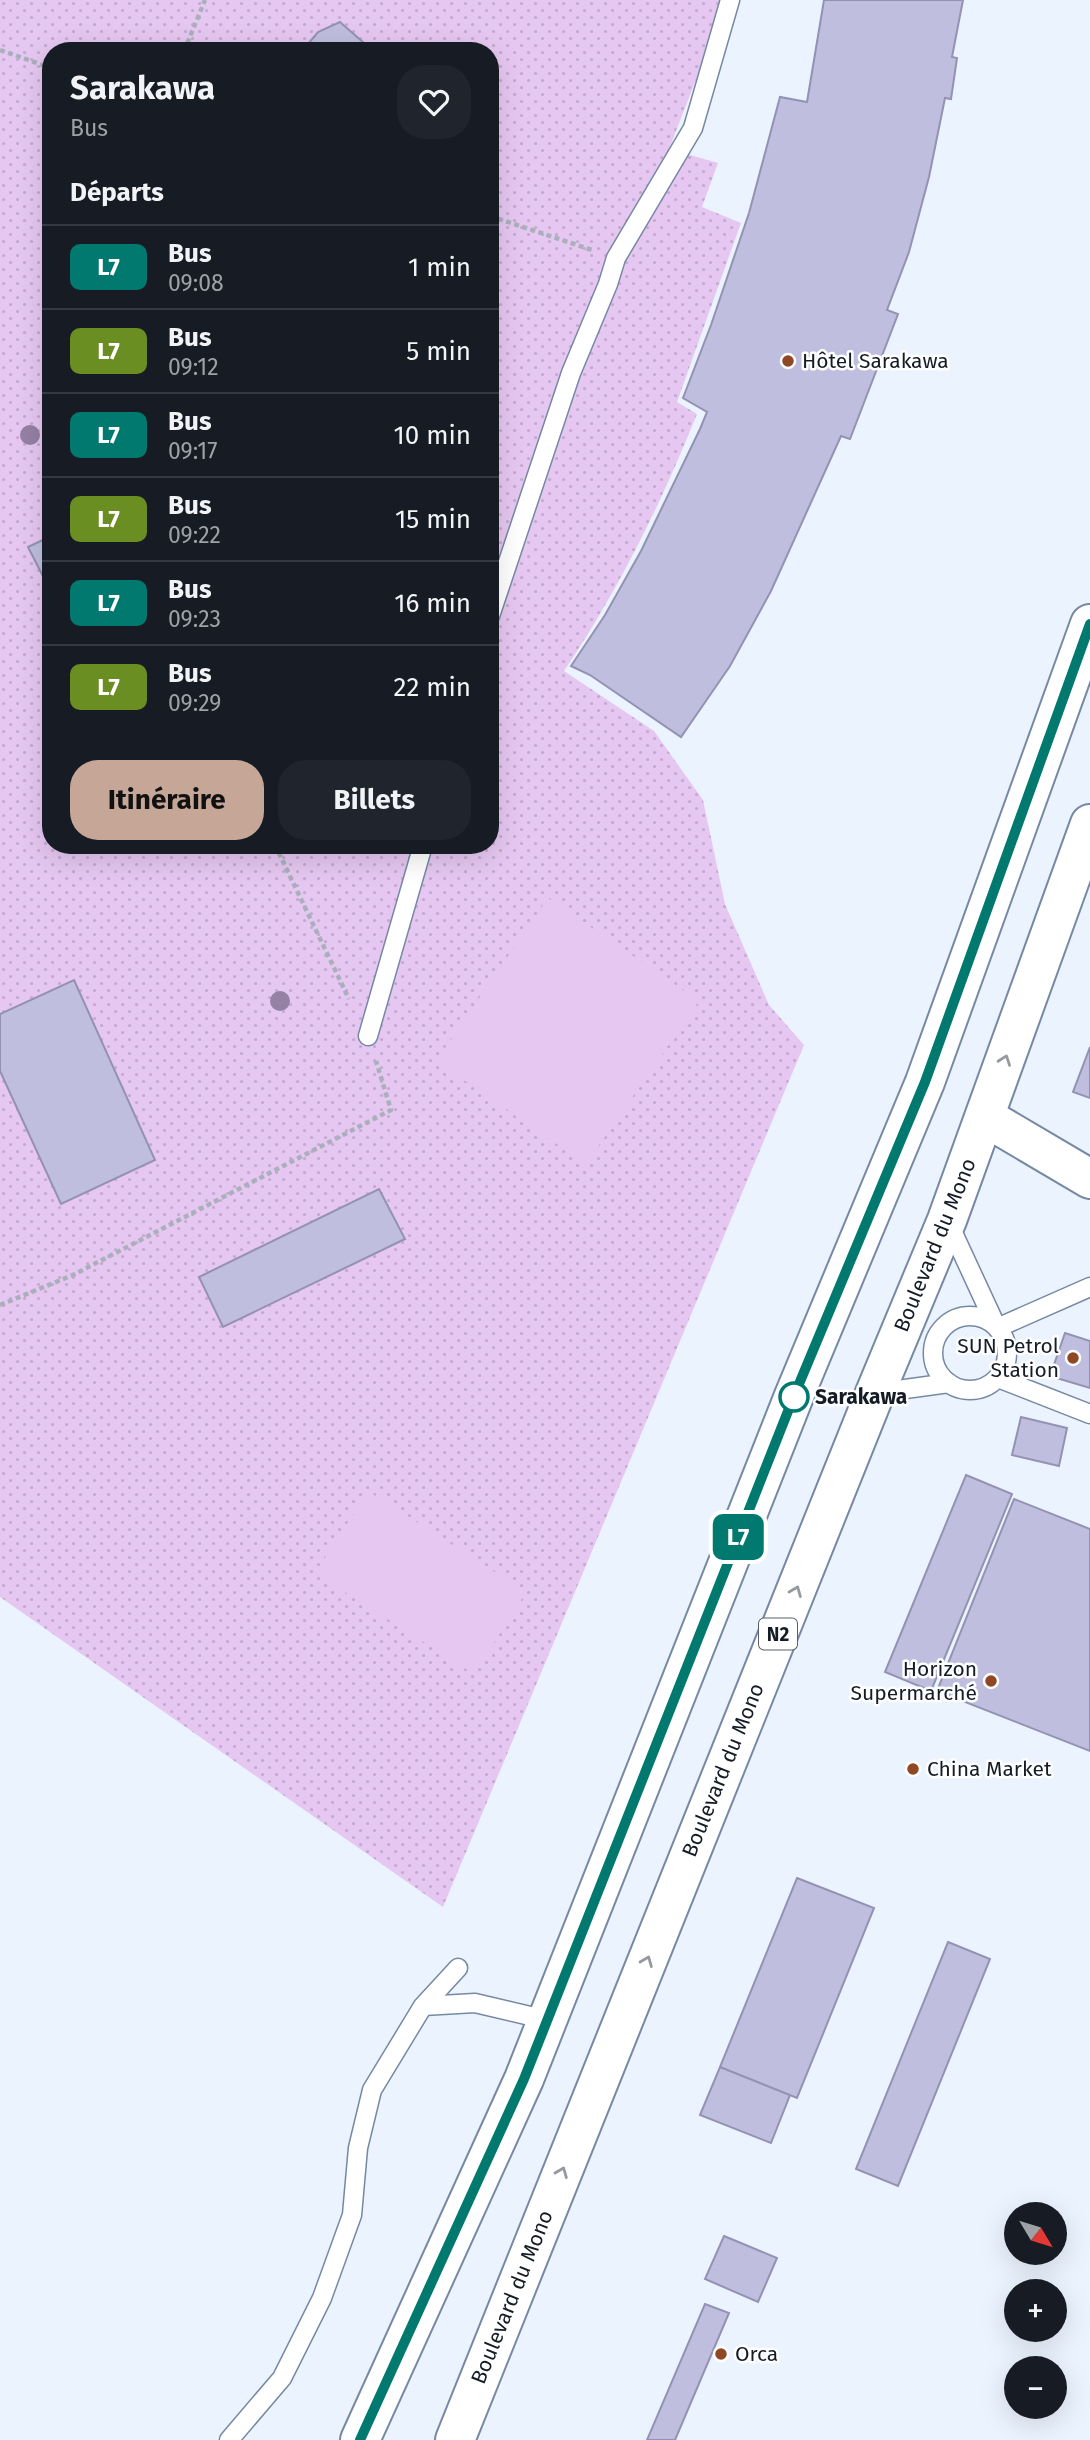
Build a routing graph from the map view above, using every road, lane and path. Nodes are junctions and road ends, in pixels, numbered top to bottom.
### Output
1 (205, 0) edge
2 (730, 0) edge
3 (188, 42) edge
4 (0, 50) edge
5 (42, 65) edge
6 (499, 219) edge
7 (616, 258) junction
8 (499, 589) edge
9 (1090, 624) edge
10 (1090, 824) edge
11 (279, 854) edge
12 (420, 854) edge
13 (368, 1036) junction
14 (985, 1117) junction
15 (1090, 1179) edge
16 (947, 1220) junction
17 (1090, 1287) edge
18 (0, 1305) edge
19 (998, 1328) junction
20 (998, 1378) junction
21 (949, 1383) junction
22 (875, 1393) junction
23 (1090, 1414) edge
24 (458, 1968) dead end
25 (423, 2006) junction
26 (547, 2020) junction
27 (229, 2440) edge
28 (360, 2440) edge
29 (454, 2440) edge

1 - 3 path
2 - 7 lane
4 - 5 path
6 - 7 path
7 - 8 lane
9 - 26 main road
14 -> 10 main road, Boulevard du Mono / N2
11 - 13 path
12 - 13 lane
13 - 18 path
14 - 15 main road
14 - 16 main road, Boulevard du Mono / N2
16 - 19 lane
16 - 22 main road, Boulevard du Mono / N2
17 - 19 lane
19 - 20 lane
19 - 21 lane
20 - 21 lane
20 - 23 lane
21 - 22 lane
29 -> 22 main road, Boulevard du Mono / N2
24 - 25 lane
25 - 26 lane
25 - 27 lane
26 - 28 main road

